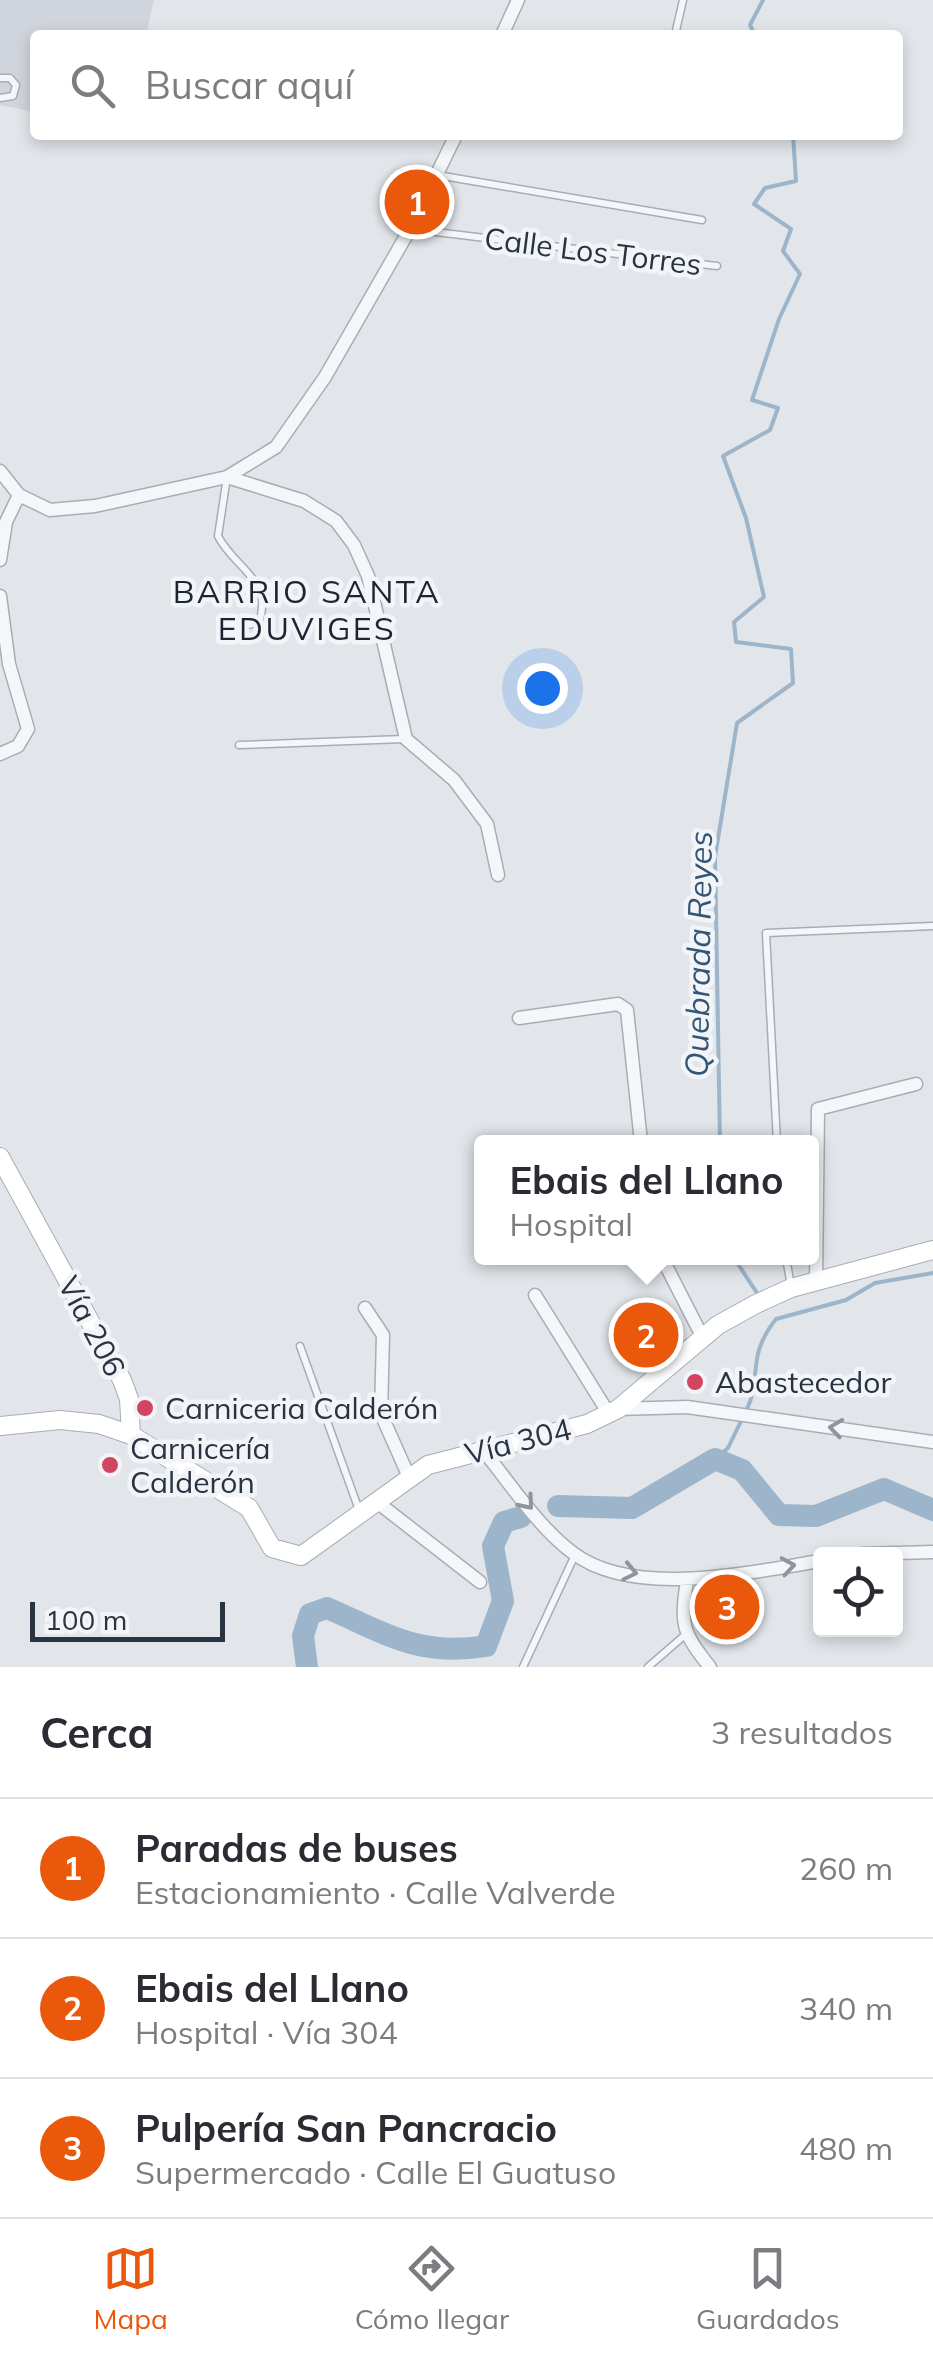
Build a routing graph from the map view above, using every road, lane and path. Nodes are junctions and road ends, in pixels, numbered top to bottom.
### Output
1 (518, 0) edge
2 (683, 0) edge
3 (504, 30) edge
4 (676, 30) edge
5 (1, 78) edge
6 (0, 98) edge
7 (454, 140) edge
8 (436, 175) junction
9 (702, 220) dead end
10 (410, 229) junction
11 (717, 266) dead end
12 (0, 471) edge
13 (227, 478) junction
14 (18, 495) junction
15 (0, 560) edge
16 (0, 596) edge
17 (241, 627) dead end
18 (406, 739) junction
19 (239, 744) dead end
20 (0, 754) edge
21 (498, 875) dead end
22 (933, 926) edge
23 (519, 1018) dead end
24 (916, 1084) dead end
25 (640, 1135) edge
26 (777, 1135) edge
27 (818, 1135) edge
28 (0, 1157) edge
29 (933, 1250) edge
30 (666, 1265) edge
31 (787, 1265) edge
32 (816, 1265) edge
33 (816, 1280) junction
34 (791, 1288) junction
35 (535, 1295) dead end
36 (366, 1308) dead end
37 (702, 1338) junction
38 (300, 1346) dead end
39 (614, 1411) junction
40 (0, 1426) edge
41 (131, 1435) junction
42 (933, 1442) edge
43 (482, 1449) junction
44 (409, 1477) junction
45 (378, 1502) junction
46 (361, 1515) junction
47 (933, 1552) edge
48 (903, 1553) edge
49 (575, 1555) junction
50 (813, 1562) edge
51 (480, 1582) dead end
52 (686, 1582) junction
53 (685, 1635) junction
54 (524, 1667) edge
55 (648, 1667) edge
56 (710, 1667) edge

1 - 3 street
2 - 4 lane
5 - 6 lane
7 - 8 street
8 - 9 lane
8 - 10 street
10 - 11 lane, Calle Los Torres
10 - 13 street
12 - 14 street
13 - 14 street
13 - 17 lane
13 - 18 street
14 - 15 street
16 - 20 street
18 - 19 lane
18 - 21 street
22 - 26 lane
23 - 25 street
24 - 27 street
28 - 41 street, Vía 206
29 - 33 street, Vía 304
30 - 37 street
31 - 34 lane
32 - 33 street
33 - 34 street, Vía 304
34 - 37 street, Vía 304
35 - 39 street
36 - 44 street
37 - 39 street, Vía 304
38 - 46 lane
42 -> 39 street
39 - 43 street, Vía 304
40 - 41 street, Vía 206
41 - 46 street, Vía 304
43 - 44 street, Vía 304
43 -> 49 street
44 - 45 street, Vía 304
45 - 46 street, Vía 304
45 - 51 street
47 - 48 street
49 -> 52 street
49 - 54 lane
52 -> 50 street
52 - 53 street
53 - 55 lane
53 - 56 street

